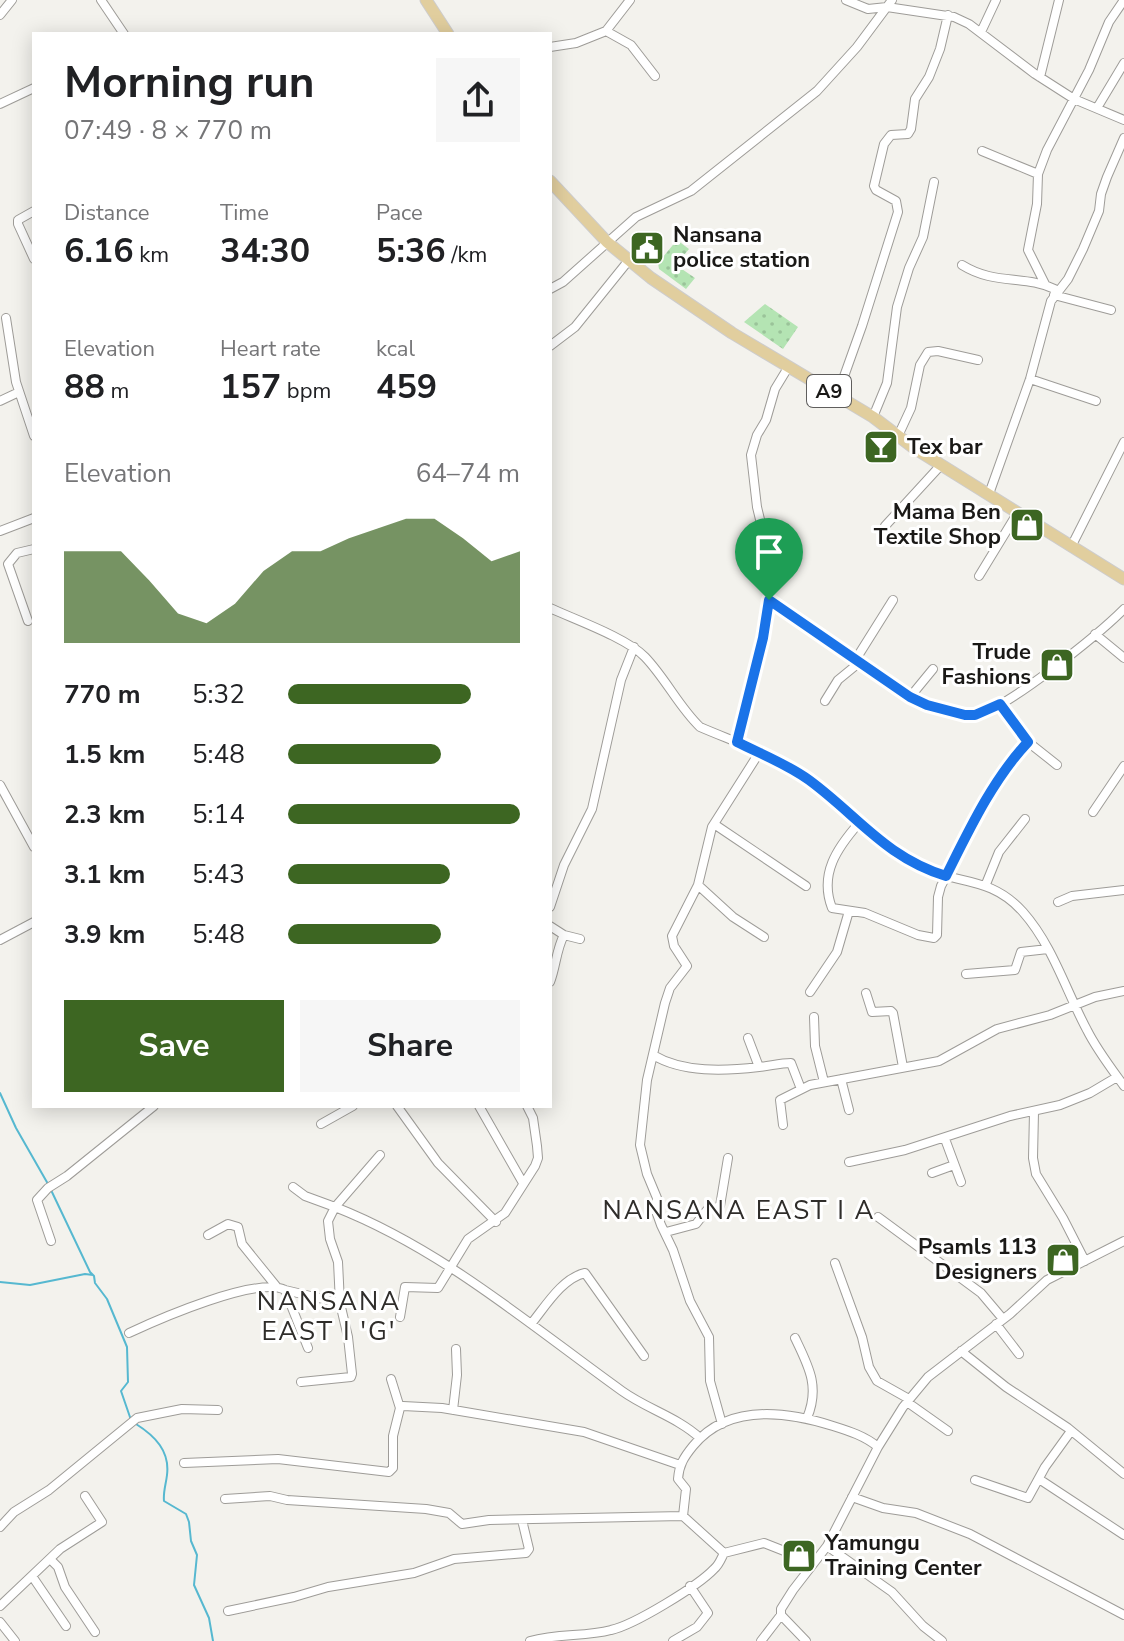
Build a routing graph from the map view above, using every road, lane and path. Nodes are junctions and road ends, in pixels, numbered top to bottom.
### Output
1 (12, 0) edge
2 (101, 0) edge
3 (426, 0) edge
4 (630, 0) edge
5 (846, 0) edge
6 (996, 0) edge
7 (1059, 0) edge
8 (1124, 0) edge
9 (890, 3) edge
10 (0, 15) edge
11 (948, 15) junction
12 (606, 31) junction
13 (123, 32) edge
14 (447, 32) edge
15 (981, 32) junction
16 (552, 47) edge
17 (1124, 63) edge
18 (655, 76) dead end
19 (1040, 77) junction
20 (32, 89) edge
21 (1074, 99) junction
22 (0, 104) edge
23 (1097, 108) junction
24 (1124, 120) edge
25 (1124, 138) edge
26 (982, 151) dead end
27 (1038, 174) junction
28 (934, 182) dead end
29 (552, 183) edge
30 (32, 212) edge
31 (607, 242) junction
32 (32, 255) edge
33 (629, 260) junction
34 (962, 265) dead end
35 (1045, 284) junction
36 (552, 288) edge
37 (1056, 293) junction
38 (1111, 310) dead end
39 (6, 318) dead end
40 (552, 344) edge
41 (978, 360) dead end
42 (789, 366) junction
43 (1030, 379) junction
44 (19, 392) junction
45 (837, 396) junction
46 (0, 401) edge
47 (1096, 401) dead end
48 (873, 417) junction
49 (32, 430) edge
50 (898, 436) junction
51 (1124, 442) edge
52 (941, 465) junction
53 (989, 494) junction
54 (1018, 512) junction
55 (32, 519) edge
56 (885, 526) dead end
57 (0, 531) edge
58 (1071, 547) junction
59 (32, 549) edge
60 (979, 576) dead end
61 (1124, 579) edge
62 (769, 600) junction
63 (893, 600) dead end
64 (552, 609) edge
65 (1124, 609) edge
66 (28, 621) dead end
67 (1095, 634) junction
68 (634, 647) junction
69 (1124, 658) edge
70 (858, 661) junction
71 (933, 669) dead end
72 (910, 697) junction
73 (825, 701) dead end
74 (1000, 704) junction
75 (737, 742) junction
76 (1028, 742) junction
77 (759, 753) junction
78 (1057, 765) dead end
79 (1124, 766) edge
80 (0, 785) edge
81 (3, 798) edge
82 (1093, 812) dead end
83 (1025, 819) dead end
84 (859, 823) junction
85 (714, 824) junction
86 (32, 844) edge
87 (946, 876) junction
88 (986, 884) junction
89 (698, 885) junction
90 (806, 886) dead end
91 (1124, 890) edge
92 (552, 901) edge
93 (1058, 902) dead end
94 (849, 911) junction
95 (32, 923) edge
96 (552, 927) edge
97 (564, 935) junction
98 (764, 937) dead end
99 (580, 939) dead end
100 (0, 940) edge
101 (1048, 949) junction
102 (966, 974) dead end
103 (552, 976) edge
104 (1124, 991) edge
105 (810, 992) dead end
106 (866, 993) dead end
107 (1075, 1005) junction
108 (814, 1017) dead end
109 (748, 1038) dead end
110 (653, 1055) junction
111 (759, 1067) junction
112 (903, 1067) junction
113 (1117, 1077) junction
114 (841, 1079) junction
115 (824, 1082) junction
116 (1124, 1086) edge
117 (801, 1089) junction
118 (151, 1108) edge
119 (349, 1108) edge
120 (398, 1108) edge
121 (480, 1108) edge
122 (528, 1108) edge
123 (849, 1110) dead end
124 (1034, 1112) junction
125 (321, 1124) dead end
126 (783, 1125) dead end
127 (945, 1139) junction
128 (380, 1155) dead end
129 (728, 1158) dead end
130 (849, 1162) dead end
131 (954, 1165) junction
132 (932, 1173) dead end
133 (961, 1182) dead end
134 (523, 1183) junction
135 (293, 1187) dead end
136 (335, 1207) junction
137 (878, 1217) dead end
138 (496, 1222) junction
139 (666, 1232) junction
140 (208, 1235) dead end
141 (51, 1241) dead end
142 (1124, 1241) edge
143 (1085, 1261) junction
144 (835, 1263) dead end
145 (451, 1269) junction
146 (280, 1288) junction
147 (340, 1303) junction
148 (400, 1317) dead end
149 (999, 1322) junction
150 (531, 1324) junction
151 (129, 1333) dead end
152 (795, 1338) dead end
153 (308, 1348) dead end
154 (456, 1349) dead end
155 (961, 1351) junction
156 (1019, 1354) dead end
157 (644, 1356) dead end
158 (391, 1379) dead end
159 (301, 1382) dead end
160 (908, 1400) junction
161 (400, 1408) junction
162 (218, 1410) dead end
163 (453, 1410) junction
164 (807, 1418) junction
165 (722, 1424) junction
166 (948, 1431) dead end
167 (1071, 1431) junction
168 (700, 1438) junction
169 (878, 1447) junction
170 (184, 1463) dead end
171 (680, 1465) junction
172 (1124, 1474) edge
173 (1039, 1479) junction
174 (975, 1480) dead end
175 (85, 1496) dead end
176 (852, 1497) junction
177 (225, 1499) dead end
178 (683, 1516) junction
179 (522, 1520) junction
180 (2, 1522) edge
181 (1124, 1535) edge
182 (827, 1546) junction
183 (724, 1553) junction
184 (50, 1559) junction
185 (811, 1567) junction
186 (32, 1576) junction
187 (690, 1586) junction
188 (0, 1606) edge
189 (228, 1611) dead end
190 (781, 1615) junction
191 (1124, 1615) edge
192 (0, 1622) edge
193 (66, 1626) dead end
194 (95, 1632) dead end
195 (15, 1641) edge
196 (530, 1641) edge
197 (673, 1641) edge
198 (761, 1641) edge
199 (806, 1641) edge
200 (942, 1641) edge

1 - 10 street
2 - 13 street
3 - 14 main road
4 - 12 street
5 - 9 street
6 - 15 street
7 - 19 street
8 - 21 street
9 - 11 street
9 - 31 street
11 - 15 street
11 - 45 street
12 - 16 street
12 - 18 street
15 - 19 street
17 - 23 street
19 - 21 street
20 - 22 street
21 - 23 street
21 - 27 street
23 - 24 street
25 - 37 street
26 - 27 street
27 - 35 street
28 - 48 street
29 - 31 main road, A9
30 - 32 street
31 - 33 main road, A9
31 - 36 street
33 - 40 street
33 - 42 main road, A9
34 - 35 street
35 - 37 street
37 - 38 street
37 - 43 street
39 - 44 street
41 - 50 street
42 - 45 main road, A9
42 - 62 street
43 - 47 street
43 - 53 street
44 - 46 street
44 - 49 street
45 - 48 main road, A9
48 - 50 main road, A9
50 - 52 main road, A9
51 - 58 street
52 - 53 main road, A9
52 - 56 street
53 - 54 main road, A9
54 - 58 main road, A9
54 - 60 street
55 - 57 street
58 - 61 main road, A9
59 - 66 street
62 - 70 street
62 - 75 street
63 - 70 street
64 - 68 street
65 - 67 street
67 - 69 street
67 - 74 street
68 - 75 street
68 - 92 street
70 - 72 street
70 - 73 street
71 - 72 street
72 - 74 street
74 - 76 street
75 - 77 street
76 - 78 street
76 - 87 street
77 - 84 street
77 - 85 street
79 - 82 street
80 - 81 street
81 - 86 street
83 - 88 street
84 - 87 street
84 - 94 street
85 - 89 street
85 - 90 street
87 - 88 street
87 - 94 street
88 - 101 street
89 - 98 street
89 - 110 street
91 - 93 street
94 - 105 street
95 - 100 street
96 - 97 street
97 - 99 street
97 - 103 street
101 - 102 street
101 - 107 street
104 - 107 street
106 - 112 street
107 - 112 street
107 - 113 street
108 - 115 street
109 - 111 street
110 - 111 street
110 - 139 street
111 - 117 street
112 - 114 street
113 - 116 street
113 - 124 street
114 - 115 street
114 - 123 street
115 - 117 street
117 - 126 street
118 - 141 street
119 - 125 street
120 - 138 street
121 - 134 street
122 - 134 street
124 - 127 street
124 - 143 street
127 - 130 street
127 - 131 street
128 - 136 street
129 - 139 street
131 - 132 street
131 - 133 street
134 - 138 street
135 - 136 street
136 - 145 street
136 - 147 street
137 - 149 street
138 - 145 street
139 - 165 street
140 - 146 street
142 - 143 street
143 - 149 street
144 - 160 street
145 - 148 street
145 - 150 street
146 - 147 street
146 - 151 street
146 - 153 street
147 - 159 street
149 - 155 street
149 - 156 street
150 - 157 street
150 - 168 street
152 - 164 street
154 - 163 street
155 - 160 street
155 - 167 street
158 - 161 street
160 - 166 street
160 - 169 street
161 - 163 street
161 - 170 street
162 - 180 street
163 - 171 street
164 - 165 street
164 - 169 street
165 - 168 street
167 - 172 street
167 - 173 street
168 - 171 street
169 - 176 street
171 - 178 street
173 - 174 street
173 - 181 street
175 - 184 street
176 - 182 street
176 - 191 street
177 - 179 street
178 - 179 street
178 - 183 street
179 - 189 street
182 - 185 street
182 - 200 street
183 - 185 street
183 - 187 street
184 - 186 street
184 - 194 street
185 - 190 street
186 - 188 street
186 - 193 street
187 - 196 street
187 - 197 street
190 - 198 street
190 - 199 street
192 - 195 street

